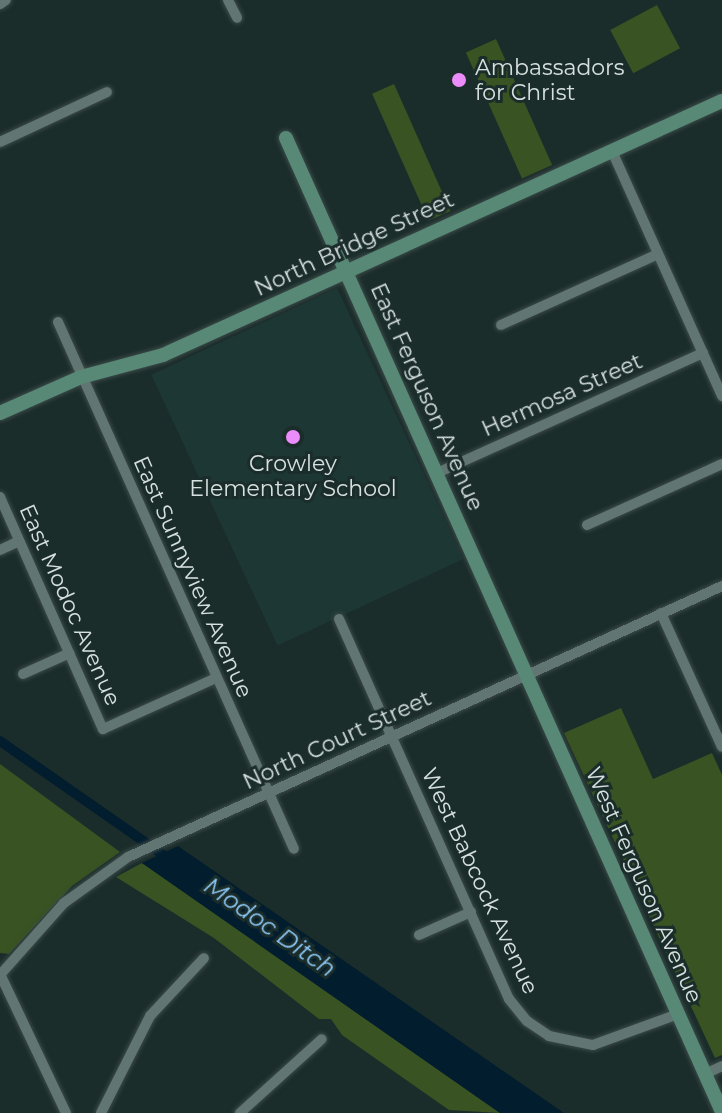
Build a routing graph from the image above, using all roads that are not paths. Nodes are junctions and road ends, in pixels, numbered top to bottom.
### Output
1 (6, 0) edge
2 (228, 0) edge
3 (0, 4) edge
4 (237, 18) dead end
5 (107, 92) dead end
6 (722, 101) edge
7 (286, 138) dead end
8 (0, 142) edge
9 (612, 151) junction
10 (658, 254) junction
11 (347, 272) junction
12 (58, 322) dead end
13 (501, 325) dead end
14 (703, 353) junction
15 (81, 377) junction
16 (722, 396) edge
17 (0, 413) edge
18 (722, 464) edge
19 (437, 473) junction
20 (0, 497) edge
21 (587, 525) dead end
22 (19, 541) junction
23 (0, 550) edge
24 (722, 586) edge
25 (661, 613) junction
26 (339, 619) dead end
27 (70, 653) junction
28 (23, 674) dead end
29 (526, 675) junction
30 (216, 678) junction
31 (392, 738) junction
32 (722, 747) edge
33 (268, 794) junction
34 (294, 849) dead end
35 (471, 912) junction
36 (419, 935) dead end
37 (204, 958) dead end
38 (0, 975) edge
39 (678, 1014) junction
40 (322, 1039) dead end
41 (722, 1066) edge
42 (705, 1074) junction
43 (722, 1112) edge
44 (66, 1113) edge
45 (101, 1113) edge
46 (240, 1113) edge

1 - 3 street
2 - 4 street
5 - 8 street
6 - 9 street, North Bridge Street
7 - 11 street, East Ferguson Avenue
9 - 10 street
9 - 11 street, North Bridge Street
10 - 13 street
10 - 14 street
11 - 15 street, North Bridge Street
11 - 19 street, East Ferguson Avenue
12 - 15 street, East Sunnyview Avenue
14 - 16 street
14 - 19 street, Hermosa Street
15 - 17 street, North Bridge Street
15 - 30 street, East Sunnyview Avenue
18 - 21 street
19 - 29 street, East Ferguson Avenue
20 - 22 street, East Modoc Avenue
22 - 23 street
22 - 27 street, East Modoc Avenue
24 - 25 street, North Court Street
25 - 29 street, North Court Street
25 - 32 street
26 - 31 street, West Babcock Avenue
27 - 28 street
27 - 30 street, East Modoc Avenue
29 - 31 street, North Court Street
29 - 39 street, West Ferguson Avenue
30 - 33 street, East Sunnyview Avenue
31 - 33 street, North Court Street
31 - 35 street, West Babcock Avenue
33 - 34 street, East Sunnyview Avenue
33 - 38 street, North Court Street
35 - 36 street
35 - 39 street, West Babcock Avenue
37 - 45 street
38 - 44 street
39 - 42 street, West Ferguson Avenue
40 - 46 street
41 - 42 street
42 - 43 street, West Ferguson Avenue

